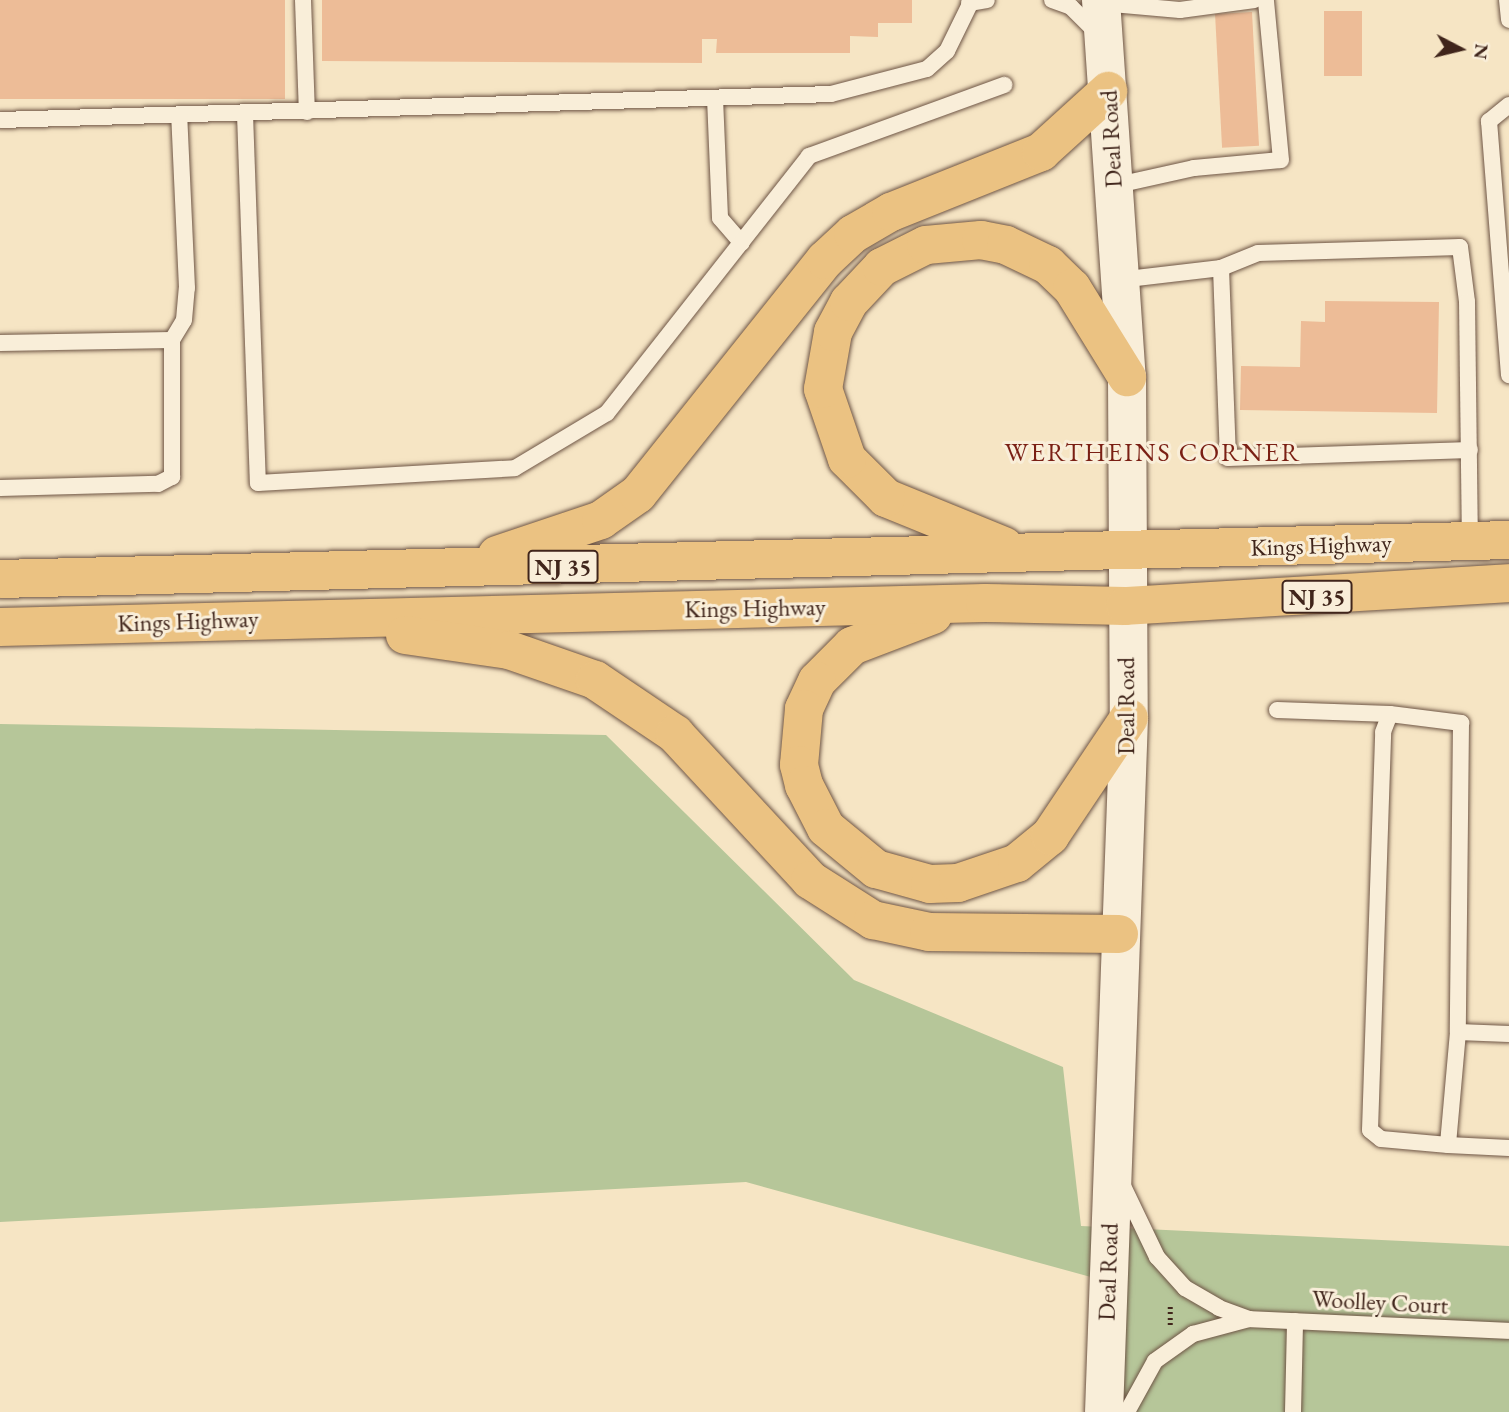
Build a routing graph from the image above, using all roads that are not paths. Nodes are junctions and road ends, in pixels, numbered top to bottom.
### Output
1 (303, 0) edge
2 (987, 0) edge
3 (1052, 0) edge
4 (1254, 0) edge
5 (1266, 0) edge
6 (1507, 0) edge
7 (969, 1) edge
8 (1101, 1) edge
9 (1509, 20) edge
10 (1104, 40) junction
11 (1004, 85) dead end
12 (1108, 90) junction
13 (715, 98) junction
14 (1509, 105) edge
15 (307, 112) junction
16 (246, 114) junction
17 (179, 115) junction
18 (0, 120) edge
19 (1113, 186) junction
20 (741, 243) junction
21 (1221, 268) junction
22 (1119, 280) junction
23 (172, 340) junction
24 (0, 343) edge
25 (1509, 376) edge
26 (1127, 377) junction
27 (1470, 450) junction
28 (0, 488) edge
29 (1509, 540) edge
30 (1470, 541) junction
31 (1125, 548) junction
32 (1026, 554) junction
33 (443, 570) junction
34 (0, 579) edge
35 (1509, 583) edge
36 (985, 603) junction
37 (1125, 606) junction
38 (285, 619) junction
39 (0, 627) edge
40 (1277, 710) dead end
41 (1391, 714) junction
42 (1129, 718) junction
43 (1119, 934) junction
44 (1458, 1032) junction
45 (1509, 1034) edge
46 (1448, 1145) junction
47 (1509, 1148) edge
48 (1112, 1154) junction
49 (1249, 1319) junction
50 (1295, 1321) junction
51 (1509, 1331) edge
52 (1104, 1412) edge
53 (1127, 1412) edge
54 (1293, 1412) edge

1 - 15 lane
2 - 7 lane
3 - 10 lane
4 - 8 lane
5 - 19 lane
6 - 9 lane
7 - 13 lane
8 - 10 street, Deal Road
10 - 12 street, Deal Road
11 - 20 lane
12 - 19 street, Deal Road
12 - 33 main road
13 - 15 lane
13 - 20 lane
14 - 25 lane
15 - 16 lane
16 - 17 lane
16 - 20 lane
17 - 18 lane
17 - 23 lane
19 - 22 street, Deal Road
21 - 22 lane
21 - 27 lane
21 - 27 lane
22 - 26 street, Deal Road
23 - 24 lane
23 - 28 lane
26 - 31 street, Deal Road
26 - 32 main road
27 - 30 lane
29 - 30 main road, Kings Highway / NJ 35
30 - 31 main road, Kings Highway / NJ 35
31 - 32 main road, Kings Highway / NJ 35
31 - 37 street, Deal Road
32 - 33 main road, Kings Highway / NJ 35
33 - 34 main road, Kings Highway / NJ 35
35 - 37 main road, Kings Highway / NJ 35
36 - 37 main road, Kings Highway / NJ 35
36 - 38 main road, Kings Highway / NJ 35
36 - 42 main road
37 - 42 street, Deal Road
38 - 39 main road, Kings Highway / NJ 35
38 - 43 main road
40 - 41 lane
41 - 44 lane
41 - 46 lane
42 - 43 street, Deal Road
43 - 48 street, Deal Road
44 - 45 lane
44 - 46 lane
46 - 47 lane
48 - 49 lane, Woolley Court
48 - 52 street, Deal Road
49 - 50 lane, Woolley Court
49 - 53 lane, Woolley Court
50 - 51 lane, Woolley Court
50 - 54 lane

